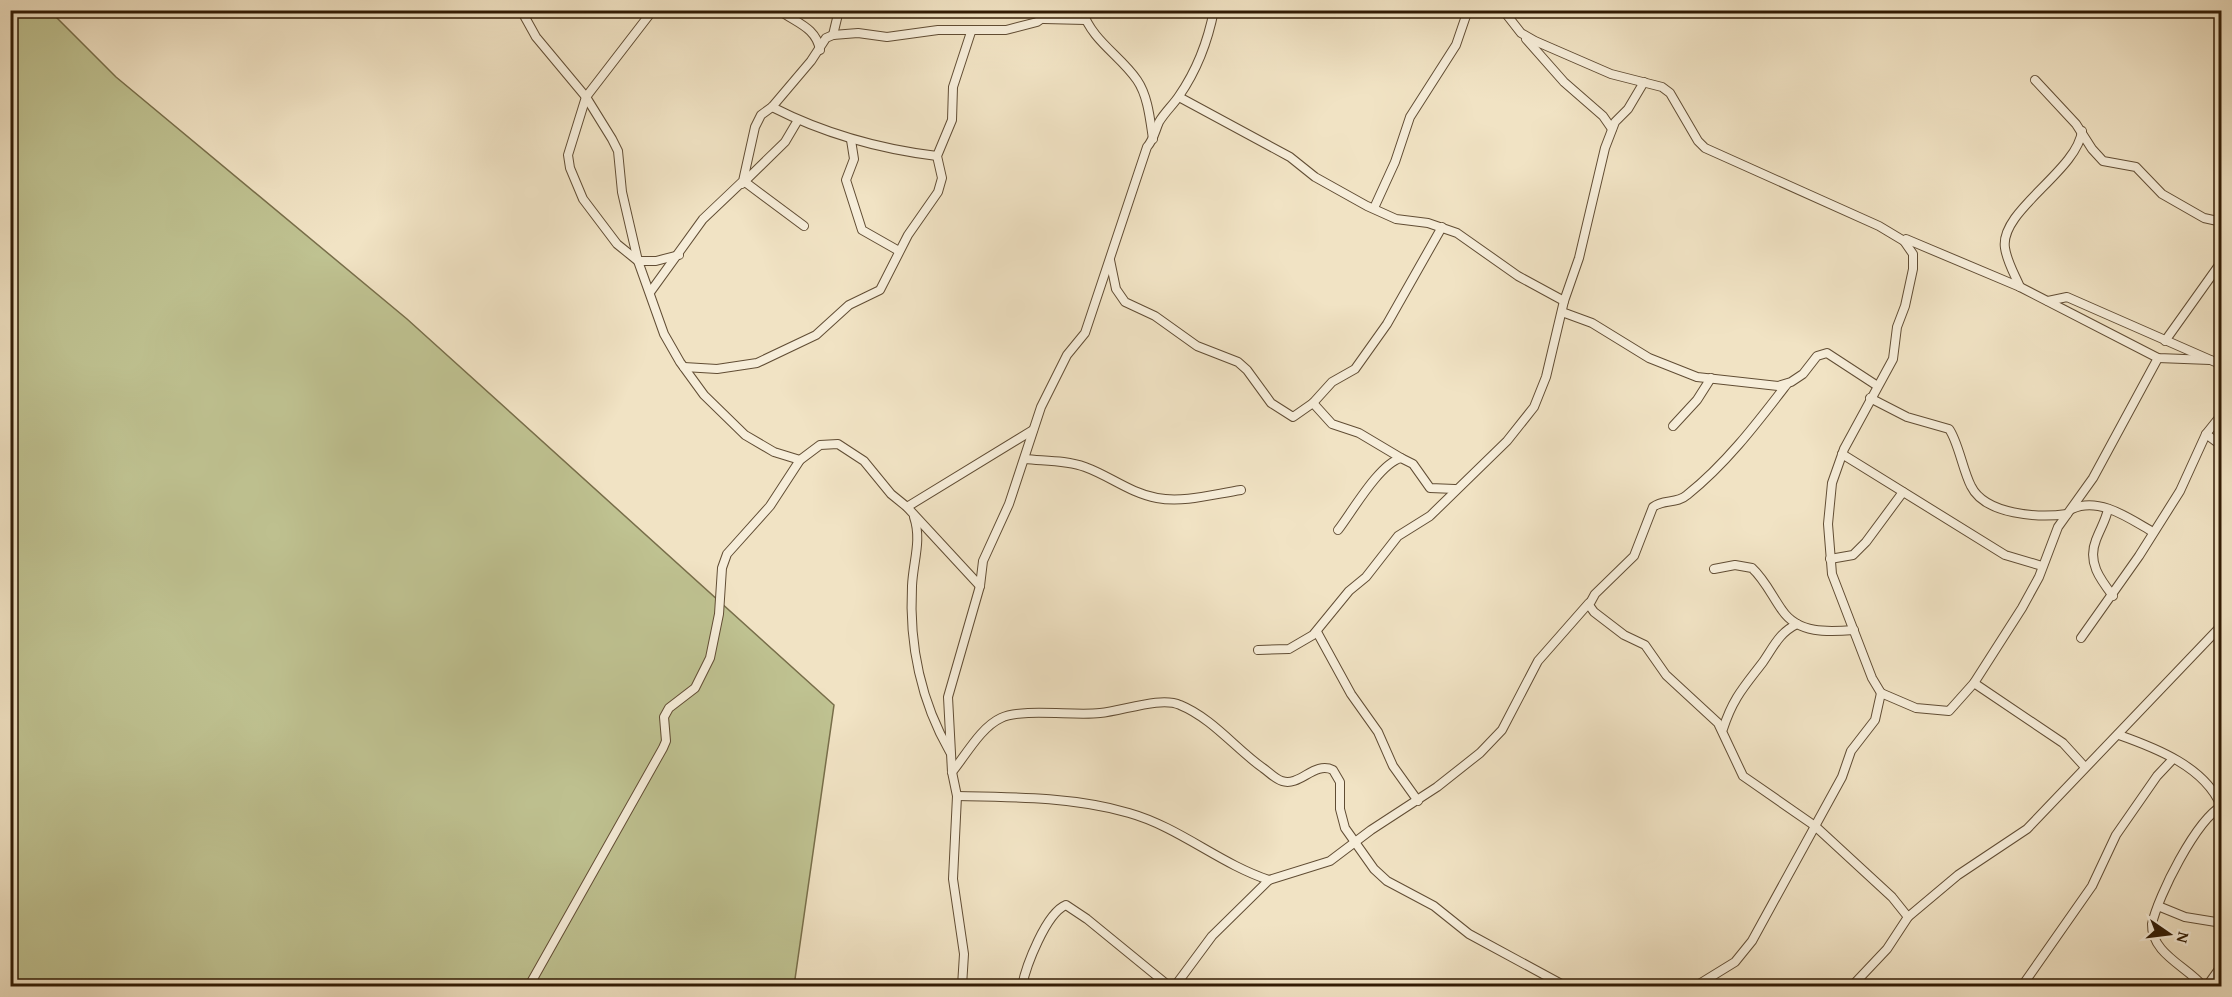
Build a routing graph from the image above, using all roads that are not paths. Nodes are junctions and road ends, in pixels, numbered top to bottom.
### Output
1 (521, 10) edge
2 (653, 10) edge
3 (779, 10) edge
4 (839, 10) edge
5 (1053, 10) edge
6 (1082, 10) edge
7 (1214, 10) edge
8 (1468, 10) edge
9 (1503, 10) edge
10 (1044, 19) junction
11 (1085, 20) junction
12 (970, 32) junction
13 (1521, 33) junction
14 (832, 34) junction
15 (820, 50) junction
16 (2035, 80) dead end
17 (1644, 82) junction
18 (586, 97) junction
19 (1179, 97) junction
20 (772, 107) junction
21 (798, 120) junction
22 (1612, 129) junction
23 (2082, 131) junction
24 (851, 140) junction
25 (1153, 140) junction
26 (937, 156) junction
27 (745, 182) junction
28 (737, 189) junction
29 (1374, 208) junction
30 (2222, 222) edge
31 (804, 226) dead end
32 (1442, 227) junction
33 (1904, 241) junction
34 (899, 251) junction
35 (679, 255) junction
36 (1110, 258) junction
37 (638, 261) junction
38 (2222, 261) edge
39 (2020, 287) junction
40 (651, 291) junction
41 (1563, 301) junction
42 (2048, 301) junction
43 (1562, 312) junction
44 (2165, 341) junction
45 (2158, 358) junction
46 (2210, 360) junction
47 (2222, 365) edge
48 (684, 367) junction
49 (1711, 378) junction
50 (1787, 384) junction
51 (1876, 385) junction
52 (1870, 398) junction
53 (1313, 403) junction
54 (2222, 414) edge
55 (1672, 426) dead end
56 (1034, 430) junction
57 (2206, 434) junction
58 (2222, 446) edge
59 (1842, 454) junction
60 (1025, 459) junction
61 (1401, 459) junction
62 (800, 460) junction
63 (1455, 489) junction
64 (1240, 490) dead end
65 (1903, 492) junction
66 (907, 507) junction
67 (2108, 508) junction
68 (2068, 511) junction
69 (913, 514) junction
70 (1338, 530) dead end
71 (2153, 532) junction
72 (1830, 559) junction
73 (2042, 566) junction
74 (1714, 569) dead end
75 (980, 586) junction
76 (2113, 596) junction
77 (1588, 603) junction
78 (1797, 624) junction
79 (2222, 625) edge
80 (1854, 630) junction
81 (1317, 632) junction
82 (2081, 638) dead end
83 (1258, 650) dead end
84 (1974, 683) junction
85 (1881, 693) junction
86 (1892, 699) junction
87 (1880, 705) junction
88 (1723, 729) junction
89 (2119, 735) junction
90 (951, 753) junction
91 (2173, 759) junction
92 (2084, 766) junction
93 (952, 772) junction
94 (957, 796) junction
95 (1418, 801) junction
96 (2221, 806) edge
97 (1815, 825) junction
98 (1354, 844) junction
99 (1269, 880) junction
100 (2158, 906) junction
101 (1908, 917) junction
102 (2222, 923) edge
103 (2222, 965) edge
104 (529, 987) edge
105 (962, 987) edge
106 (1022, 987) edge
107 (1169, 987) edge
108 (1175, 987) edge
109 (1565, 987) edge
110 (1696, 987) edge
111 (1852, 987) edge
112 (2022, 987) edge
113 (2203, 987) edge
114 (2208, 987) edge

1 - 18 street
2 - 18 street
3 - 15 street
4 - 14 street
5 - 10 street
6 - 11 street
7 - 19 street
8 - 29 street
9 - 13 street
10 - 11 street
10 - 12 street
11 - 25 street
12 - 14 street
12 - 26 street
13 - 17 street
13 - 22 street
14 - 15 street
15 - 20 street
16 - 23 street
17 - 22 street
17 - 33 street
18 - 37 street
18 - 37 street
19 - 25 street
19 - 29 street
20 - 21 street
20 - 28 street
21 - 24 street
21 - 27 street
22 - 41 street
23 - 30 street
23 - 39 street
24 - 26 street
24 - 34 street
25 - 36 street
26 - 34 street
27 - 28 street
27 - 31 street
28 - 35 street
29 - 32 street
32 - 41 street
32 - 53 street
33 - 39 street
33 - 51 street
34 - 48 street
35 - 37 street
35 - 40 street
36 - 53 street
36 - 56 street
37 - 40 street
38 - 44 street
39 - 42 street
40 - 48 street
41 - 43 street
42 - 44 street
42 - 45 street
43 - 49 street
43 - 63 street
44 - 46 street
45 - 46 street
45 - 68 street
46 - 47 street
48 - 62 street
49 - 50 street
49 - 55 street
50 - 51 street
50 - 77 street
51 - 52 street
52 - 59 street
52 - 68 street
53 - 61 street
54 - 57 street
56 - 60 street
56 - 66 street
57 - 58 street
57 - 71 street
59 - 65 street
59 - 72 street
60 - 64 street
60 - 75 street
61 - 63 street
61 - 70 street
62 - 66 street
62 - 104 street
63 - 81 street
65 - 72 street
65 - 73 street
66 - 69 street
67 - 68 street
67 - 71 street
67 - 76 street
68 - 73 street
69 - 75 street
69 - 90 street
71 - 76 street
72 - 80 street
73 - 84 street
74 - 78 street
75 - 90 street
76 - 82 street
77 - 88 street
77 - 95 street
78 - 80 street
78 - 88 street
79 - 89 street
80 - 85 street
81 - 83 street
81 - 95 street
84 - 86 street
84 - 92 street
85 - 86 street
85 - 87 street
86 - 87 street
87 - 97 street
88 - 97 street
89 - 91 street
89 - 92 street
90 - 93 street
91 - 96 street
91 - 112 street
92 - 101 street
93 - 94 street
93 - 98 street
94 - 99 street
94 - 105 street
95 - 98 street
96 - 100 street
97 - 101 street
97 - 110 street
98 - 99 street
98 - 109 street
99 - 108 street
100 - 102 street
100 - 113 street
101 - 111 street
103 - 114 street
106 - 107 street

